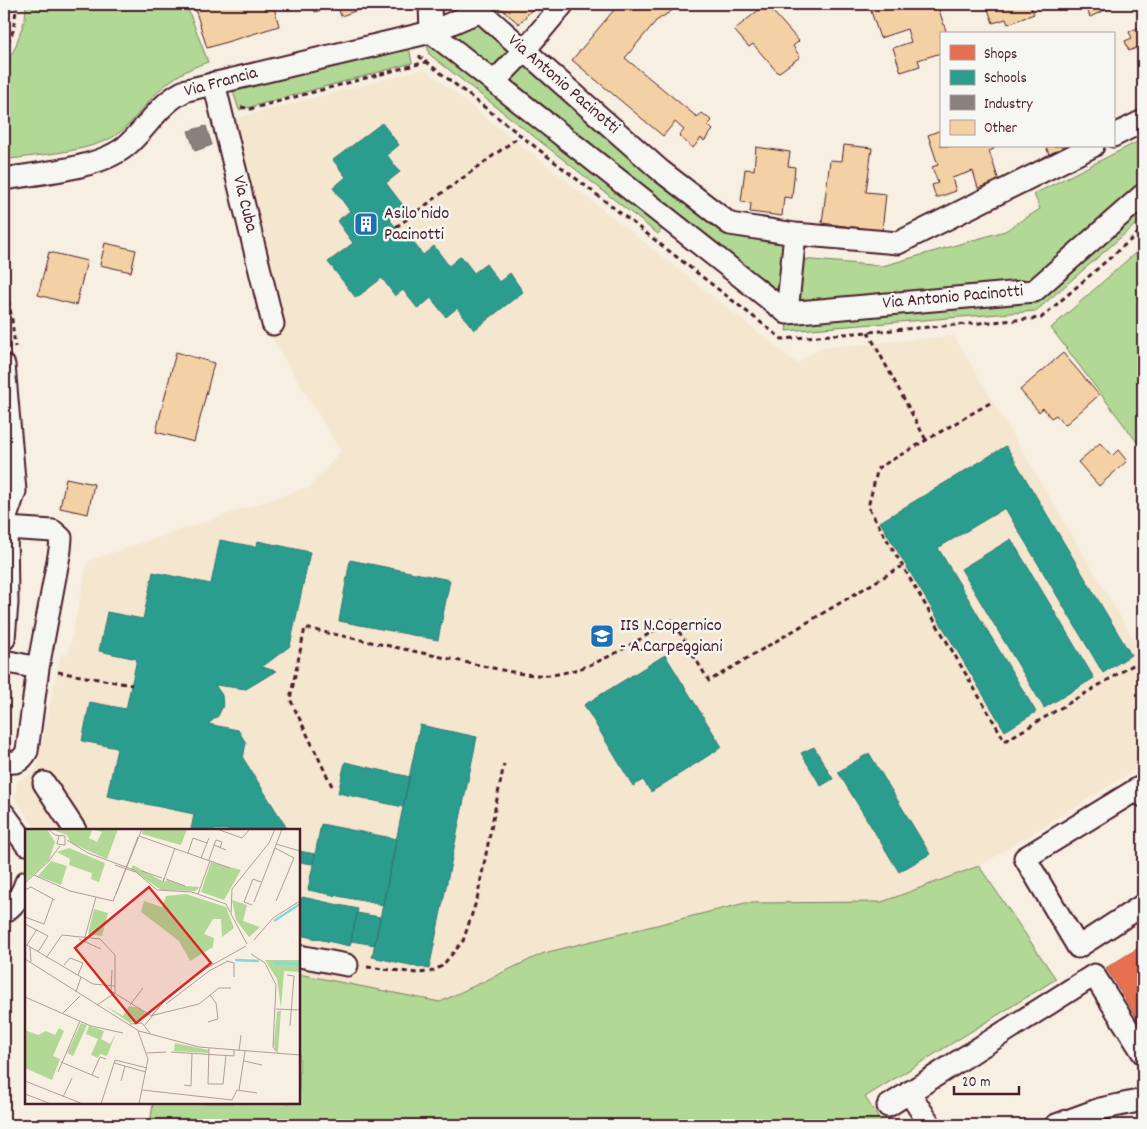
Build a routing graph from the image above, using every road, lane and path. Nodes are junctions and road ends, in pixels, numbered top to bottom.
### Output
1 (17, 4) edge
2 (430, 4) edge
3 (563, 4) edge
4 (431, 32) junction
5 (4, 51) edge
6 (524, 51) junction
7 (494, 82) junction
8 (214, 83) junction
9 (1143, 121) edge
10 (520, 136) dead end
11 (1114, 136) edge
12 (1089, 148) edge
13 (641, 153) junction
14 (4, 180) edge
15 (618, 180) junction
16 (1143, 195) edge
17 (396, 227) dead end
18 (795, 234) junction
19 (787, 314) junction
20 (274, 324) dead end
21 (868, 332) dead end
22 (4, 365) edge
23 (990, 403) dead end
24 (926, 440) junction
25 (5, 529) edge
26 (902, 566) junction
27 (4, 639) edge
28 (4, 661) edge
29 (1138, 662) dead end
30 (38, 668) junction
31 (132, 685) dead end
32 (4, 761) edge
33 (504, 764) dead end
34 (44, 784) dead end
35 (332, 786) dead end
36 (1143, 796) edge
37 (4, 814) edge
38 (75, 829) edge
39 (25, 843) edge
40 (25, 885) edge
41 (1143, 905) edge
42 (14, 909) edge
43 (300, 956) edge
44 (347, 964) joint
45 (1143, 1053) edge
46 (909, 1092) junction
47 (1143, 1100) edge
48 (888, 1106) dead end
49 (930, 1125) edge
50 (1056, 1125) edge

1 - 5 path
2 - 4 street
3 - 6 street
4 - 6 street, Via Antonio Pacinotti
4 - 7 street, Via Antonio Pacinotti
4 - 8 street, Via Francia
6 - 7 street
6 - 13 street, Via Antonio Pacinotti
7 - 15 street, Via Antonio Pacinotti
8 - 14 street, Via Francia
8 - 20 street, Via Cuba
9 - 11 street
10 - 17 path
12 - 18 street
13 - 15 street
13 - 18 street, Via Antonio Pacinotti
15 - 19 street, Via Antonio Pacinotti
16 - 19 street, Via Antonio Pacinotti
18 - 19 street
21 - 24 path
22 - 25 street
23 - 24 path
24 - 26 path
25 - 27 street
25 - 30 street
26 - 29 path
26 - 35 path
28 - 30 street
30 - 31 path
30 - 32 street
33 - 44 path
34 - 38 street
36 - 41 street
37 - 39 street
40 - 42 street
43 - 44 street
45 - 46 street
46 - 48 street
46 - 49 street
47 - 50 street

